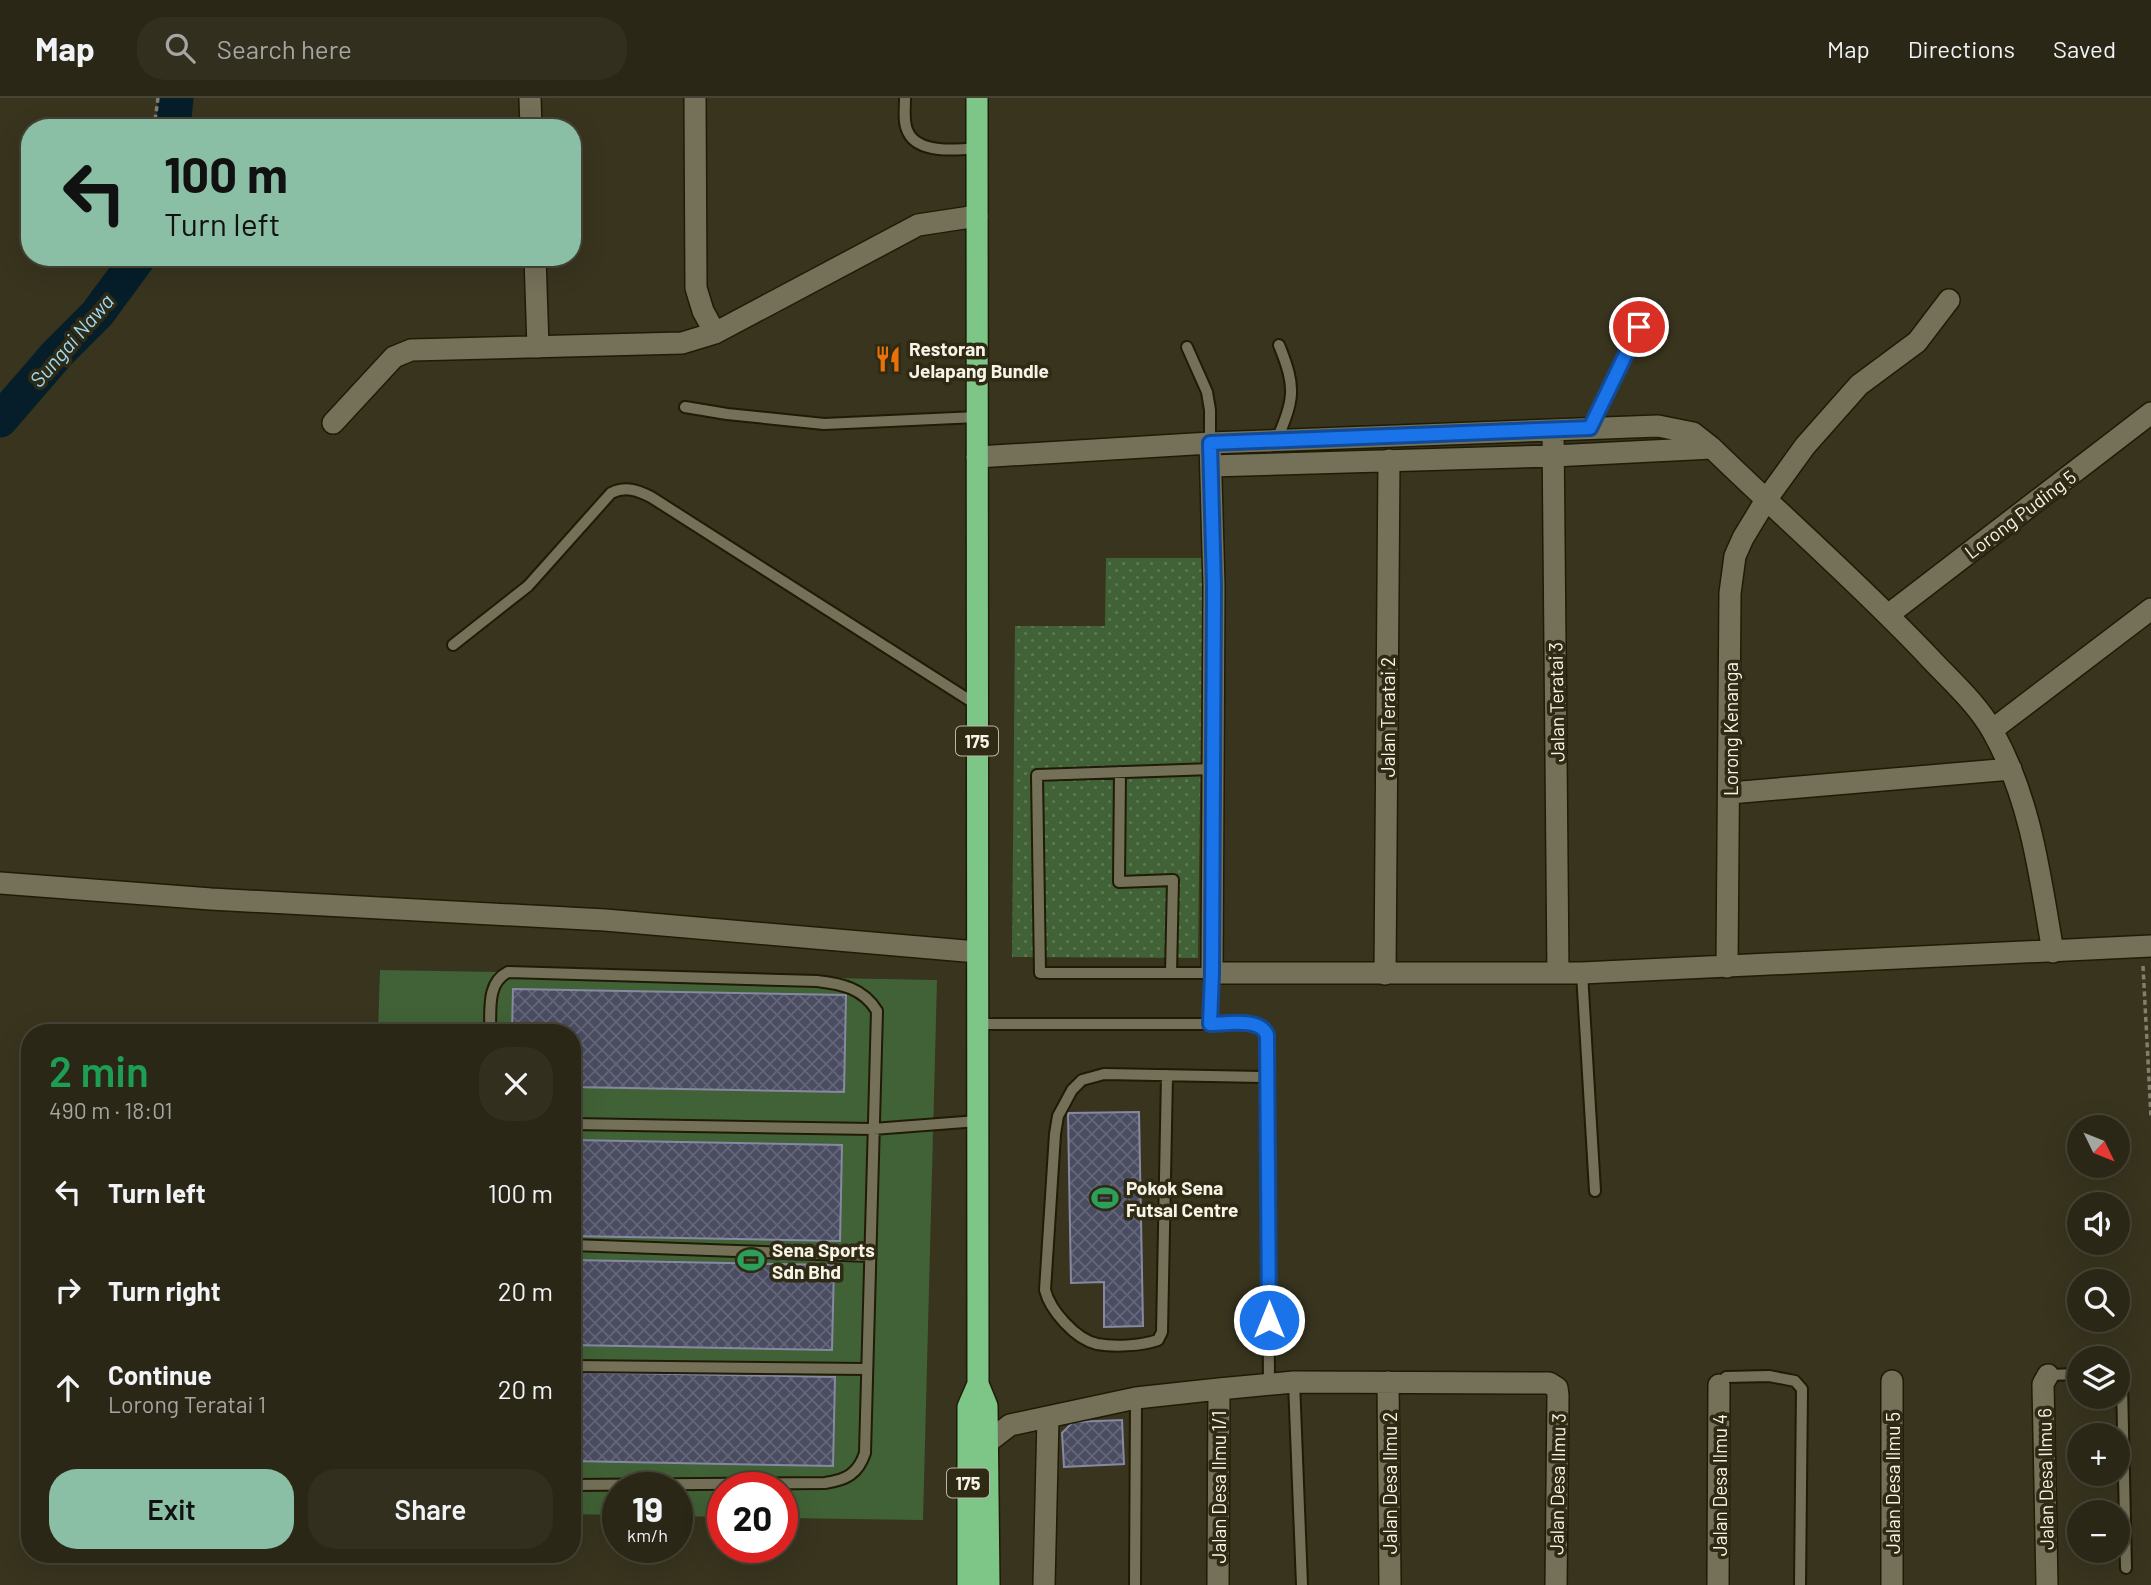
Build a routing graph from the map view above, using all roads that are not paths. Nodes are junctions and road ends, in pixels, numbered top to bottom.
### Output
1 (530, 98) edge
2 (695, 98) edge
3 (905, 98) edge
4 (977, 98) edge
5 (531, 119) edge
6 (977, 148) junction
7 (977, 216) junction
8 (535, 266) edge
9 (1949, 300) dead end
10 (1639, 327) dead end
11 (715, 332) junction
12 (1279, 345) dead end
13 (538, 347) junction
14 (1187, 347) dead end
15 (685, 407) dead end
16 (2151, 413) edge
17 (977, 417) junction
18 (333, 423) dead end
19 (1590, 428) junction
20 (1553, 430) junction
21 (1276, 442) junction
22 (1210, 443) junction
23 (1712, 448) junction
24 (1553, 456) junction
25 (977, 457) junction
26 (1389, 460) junction
27 (1211, 467) junction
28 (1766, 500) junction
29 (2151, 609) edge
30 (1888, 615) junction
31 (453, 645) dead end
32 (977, 705) junction
33 (1992, 730) junction
34 (1213, 769) junction
35 (2011, 769) junction
36 (1120, 772) junction
37 (1730, 793) junction
38 (0, 883) edge
39 (2146, 946) edge
40 (978, 952) junction
41 (2053, 952) junction
42 (1727, 967) junction
43 (1171, 973) junction
44 (1212, 973) junction
45 (1559, 973) junction
46 (1582, 973) junction
47 (1385, 974) junction
48 (490, 1024) edge
49 (978, 1024) junction
50 (1210, 1024) junction
51 (1267, 1073) junction
52 (1167, 1075) junction
53 (978, 1121) junction
54 (581, 1124) edge
55 (873, 1129) junction
56 (1595, 1191) dead end
57 (581, 1245) edge
58 (869, 1256) junction
59 (581, 1366) edge
60 (867, 1369) junction
61 (2067, 1374) edge
62 (2048, 1375) joint
63 (1892, 1381) dead end
64 (1294, 1382) junction
65 (1388, 1382) junction
66 (978, 1384) junction
67 (1269, 1384) junction
68 (1719, 1385) joint
69 (1219, 1389) junction
70 (1136, 1398) junction
71 (2123, 1409) edge
72 (988, 1414) junction
73 (1048, 1418) junction
74 (1010, 1424) junction
75 (988, 1442) junction
76 (581, 1485) edge
77 (2126, 1567) dead end
78 (968, 1585) edge
79 (989, 1585) edge
80 (1044, 1585) edge
81 (1135, 1585) edge
82 (1218, 1585) edge
83 (1302, 1585) edge
84 (1390, 1585) edge
85 (1556, 1585) edge
86 (1718, 1585) edge
87 (1800, 1585) edge
88 (1892, 1585) edge
89 (2047, 1585) edge

1 - 5 street
2 - 11 street
3 - 6 lane
4 - 6 highway, 175
6 - 7 highway, 175
7 - 11 street
7 - 17 highway, 175
8 - 13 street
9 - 28 street, Lorong Kenanga
10 - 19 lane
11 - 13 street
12 - 21 lane
13 - 18 street
14 - 22 lane
15 - 17 lane
16 - 30 street, Lorong Puding 5
17 - 25 highway, 175
19 - 20 street
19 - 23 street
20 - 21 street
20 - 24 street, Jalan Teratai 3
21 - 22 street
22 - 25 street
22 - 27 street
23 - 24 street
23 - 28 street
24 - 26 street
24 - 45 street, Jalan Teratai 3
25 - 32 highway, 175
26 - 27 street
26 - 47 street, Jalan Teratai 2
27 - 34 street
28 - 30 street
28 - 37 street, Lorong Kenanga
29 - 33 street
30 - 33 street
31 - 32 lane
32 - 40 highway, 175
33 - 35 street
34 - 36 lane
34 - 44 street
35 - 37 street
35 - 41 street
36 - 43 lane
36 - 43 lane
37 - 42 street, Lorong Kenanga
38 - 40 street
39 - 41 street
40 - 49 highway, 175
41 - 42 street
42 - 46 street
43 - 44 lane
44 - 47 street
44 - 50 lane
45 - 46 street
45 - 47 street
46 - 56 lane
48 - 55 lane
49 - 50 lane
49 - 53 highway, 175
50 - 51 lane
51 - 52 lane
51 - 67 lane
52 - 52 lane
53 - 55 lane
53 - 66 highway, 175
54 - 55 lane
55 - 58 lane
57 - 58 lane
58 - 60 lane
59 - 60 lane
60 - 76 lane
61 - 62 lane
62 - 89 street, Jalan Desa Ilmu 6
63 - 88 street, Jalan Desa Ilmu 5
64 - 65 street
64 - 67 street
64 - 83 lane
65 - 84 street, Jalan Desa Ilmu 2
65 - 85 street, Jalan Desa Ilmu 3
66 - 72 highway, 175
66 - 78 highway, 175
67 - 69 street
68 - 86 street, Jalan Desa Ilmu 4
68 - 87 lane
69 - 70 street
69 - 82 street, Jalan Desa Ilmu 1/1
70 - 73 street
70 - 81 lane
71 - 77 lane
72 - 74 street
72 - 75 highway, 175
73 - 74 street
73 - 80 street
74 - 75 street
75 - 79 highway, 175

